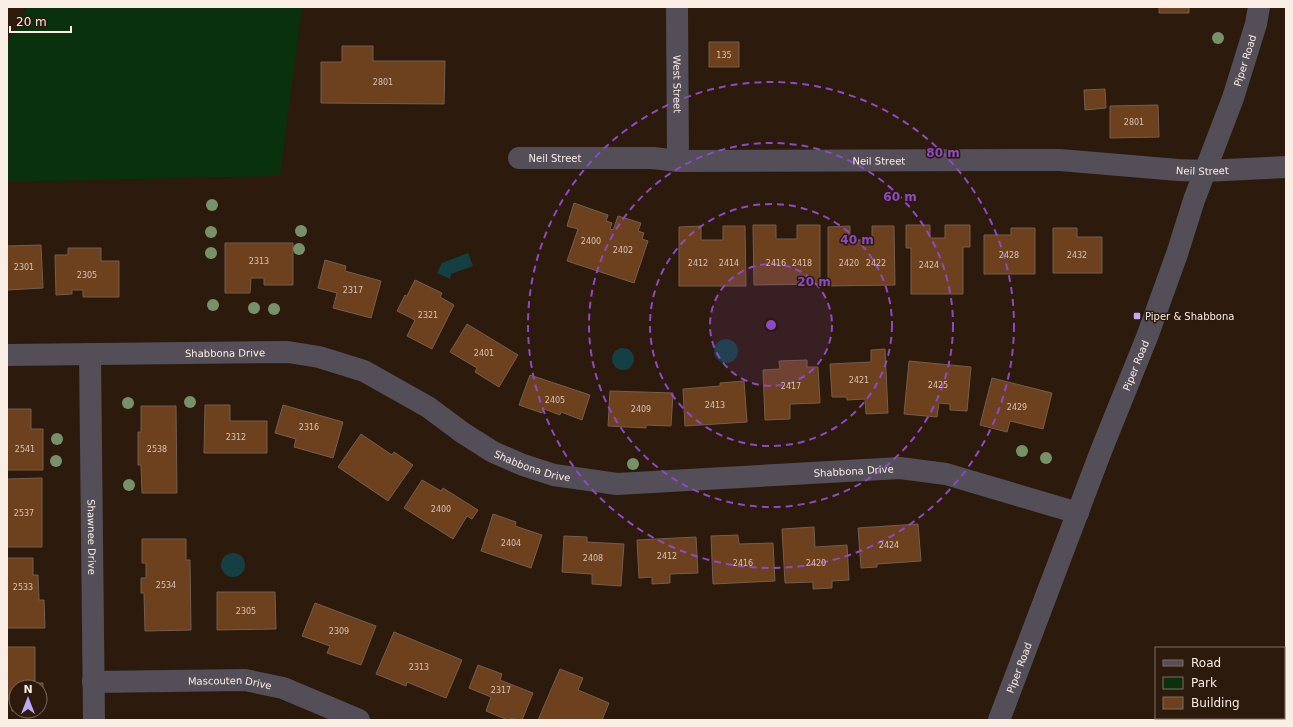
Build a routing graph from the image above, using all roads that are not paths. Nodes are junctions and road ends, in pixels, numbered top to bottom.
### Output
1 (677, 7) edge
2 (1259, 7) edge
3 (519, 158) dead end
4 (678, 161) junction
5 (1286, 167) edge
6 (1205, 171) junction
7 (7, 354) edge
8 (90, 354) junction
9 (1078, 513) junction
10 (93, 682) junction
11 (94, 720) edge
12 (359, 720) edge
13 (999, 720) edge

1 - 4 street, West Street
2 - 6 street, Piper Road
3 - 4 street, Neil Street
4 - 6 street, Neil Street
5 - 6 street, Neil Street
6 - 9 street, Piper Road
7 - 8 street, Shabbona Drive
8 - 9 street, Shabbona Drive
8 - 10 street, Shawnee Drive
9 - 13 street, Piper Road
10 - 11 street, Shawnee Drive
10 - 12 street, Mascouten Drive

